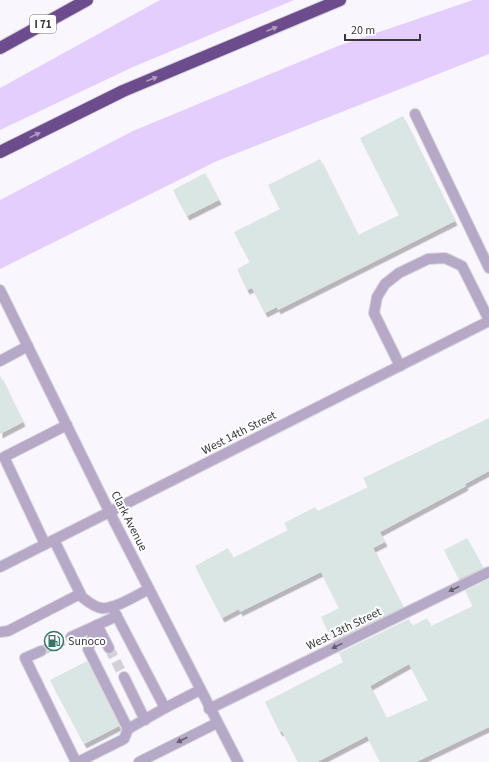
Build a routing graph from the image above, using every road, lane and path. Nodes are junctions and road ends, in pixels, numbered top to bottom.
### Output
1 (87, 0) edge
2 (340, 0) edge
3 (0, 48) edge
4 (415, 114) dead end
5 (0, 152) edge
6 (489, 268) edge
7 (0, 290) edge
8 (489, 321) edge
9 (28, 346) junction
10 (0, 361) edge
11 (400, 366) junction
12 (67, 425) junction
13 (2, 460) edge
14 (110, 513) junction
15 (50, 542) junction
16 (0, 567) edge
17 (489, 572) edge
18 (149, 589) junction
19 (80, 594) junction
20 (114, 611) junction
21 (97, 625) junction
22 (0, 632) edge
23 (71, 637) tunnel mouth
24 (108, 648) tunnel mouth
25 (41, 651) tunnel mouth
26 (124, 677) tunnel mouth
27 (200, 690) junction
28 (166, 708) junction
29 (210, 709) junction
30 (146, 720) junction
31 (217, 723) junction
32 (128, 729) junction
33 (77, 762) edge
34 (139, 762) edge
35 (238, 762) edge

1 - 3 highway, I 71
5 -> 2 highway
4 - 6 street
7 - 9 street, Clark Avenue
8 - 11 street, West 14th Street
8 - 11 street
9 - 10 street
9 - 12 street, Clark Avenue
11 - 14 street, West 14th Street
12 - 13 street
12 - 14 street, Clark Avenue
13 - 15 street
14 - 15 street, West 14th Street
14 - 18 street, Clark Avenue
15 - 16 street, West 14th Street
15 - 19 street
17 -> 29 street, West 13th Street
18 - 20 street
18 - 27 street, Clark Avenue
19 - 20 street
19 - 22 street
20 - 21 street
20 - 28 street
21 - 23 street
21 - 24 street
21 - 32 street
25 - 33 street
26 - 30 street
27 - 28 street
27 - 29 street, Clark Avenue
28 - 30 street
29 - 31 street, Clark Avenue
30 - 32 street
31 -> 34 street
31 - 35 street, Clark Avenue
32 - 33 street

